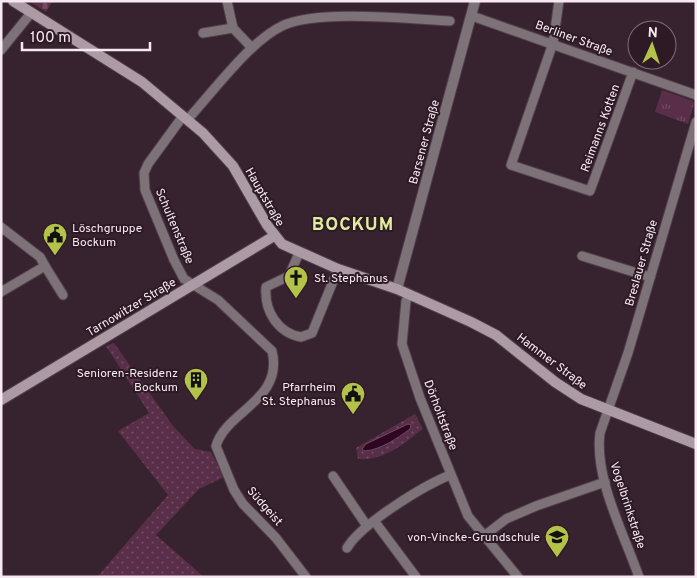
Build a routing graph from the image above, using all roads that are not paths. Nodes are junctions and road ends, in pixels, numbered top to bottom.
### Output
1 (13, 1) edge
2 (227, 1) edge
3 (475, 1) edge
4 (559, 1) edge
5 (31, 13) junction
6 (472, 16) junction
7 (450, 21) dead end
8 (233, 28) junction
9 (203, 33) dead end
10 (553, 43) junction
11 (252, 48) junction
12 (1, 50) edge
13 (633, 72) junction
14 (696, 95) edge
15 (185, 118) junction
16 (696, 122) edge
17 (1, 227) edge
18 (274, 236) junction
19 (299, 253) junction
20 (582, 256) dead end
21 (45, 266) junction
22 (338, 269) junction
23 (650, 277) junction
24 (191, 285) junction
25 (397, 289) junction
26 (1, 292) edge
27 (64, 295) dead end
28 (409, 295) junction
29 (1, 400) edge
30 (608, 411) junction
31 (696, 444) edge
32 (216, 446) joint
33 (450, 474) junction
34 (333, 476) dead end
35 (605, 482) junction
36 (371, 524) junction
37 (484, 536) junction
38 (347, 548) dead end
39 (306, 577) edge
40 (416, 577) edge
41 (518, 577) edge
42 (639, 577) edge

1 - 5 main road, Hauptstraße
2 - 8 street
3 - 6 street, Barsener Straße
4 - 10 street
5 - 12 street
5 - 15 main road, Hauptstraße
6 - 10 street, Berliner Straße
6 - 25 street, Barsener Straße
7 - 11 street, Schultenstraße
8 - 9 street
8 - 11 street
10 - 13 street, Berliner Straße
10 - 13 street, Reimanns Kotten
11 - 15 street, Schultenstraße
13 - 14 street, Berliner Straße
15 - 18 main road, Hauptstraße
15 - 24 street, Schultenstraße
16 - 23 street, Breslauer Straße
17 - 21 street
18 - 19 main road, Hauptstraße
18 - 24 main road, Tarnowitzer Straße
19 - 22 main road, Hauptstraße
19 - 22 street
20 - 23 street
21 - 26 street
21 - 27 street
22 - 25 main road, Hauptstraße
23 - 30 street, Breslauer Straße
24 - 29 main road, Tarnowitzer Straße
24 - 32 street, Schultenstraße
25 - 28 main road, Hammer Straße
28 - 30 main road, Hammer Straße
28 - 33 street, Dörholtstraße
30 - 31 main road, Hammer Straße
30 - 35 street, Vogelbrinkstraße
32 - 39 street, Südgeist
33 - 36 street
33 - 37 street, Dörholtstraße
34 - 36 street
35 - 37 street
35 - 42 street, Vogelbrinkstraße
36 - 38 street
36 - 40 street
37 - 41 street, Dörholtstraße

